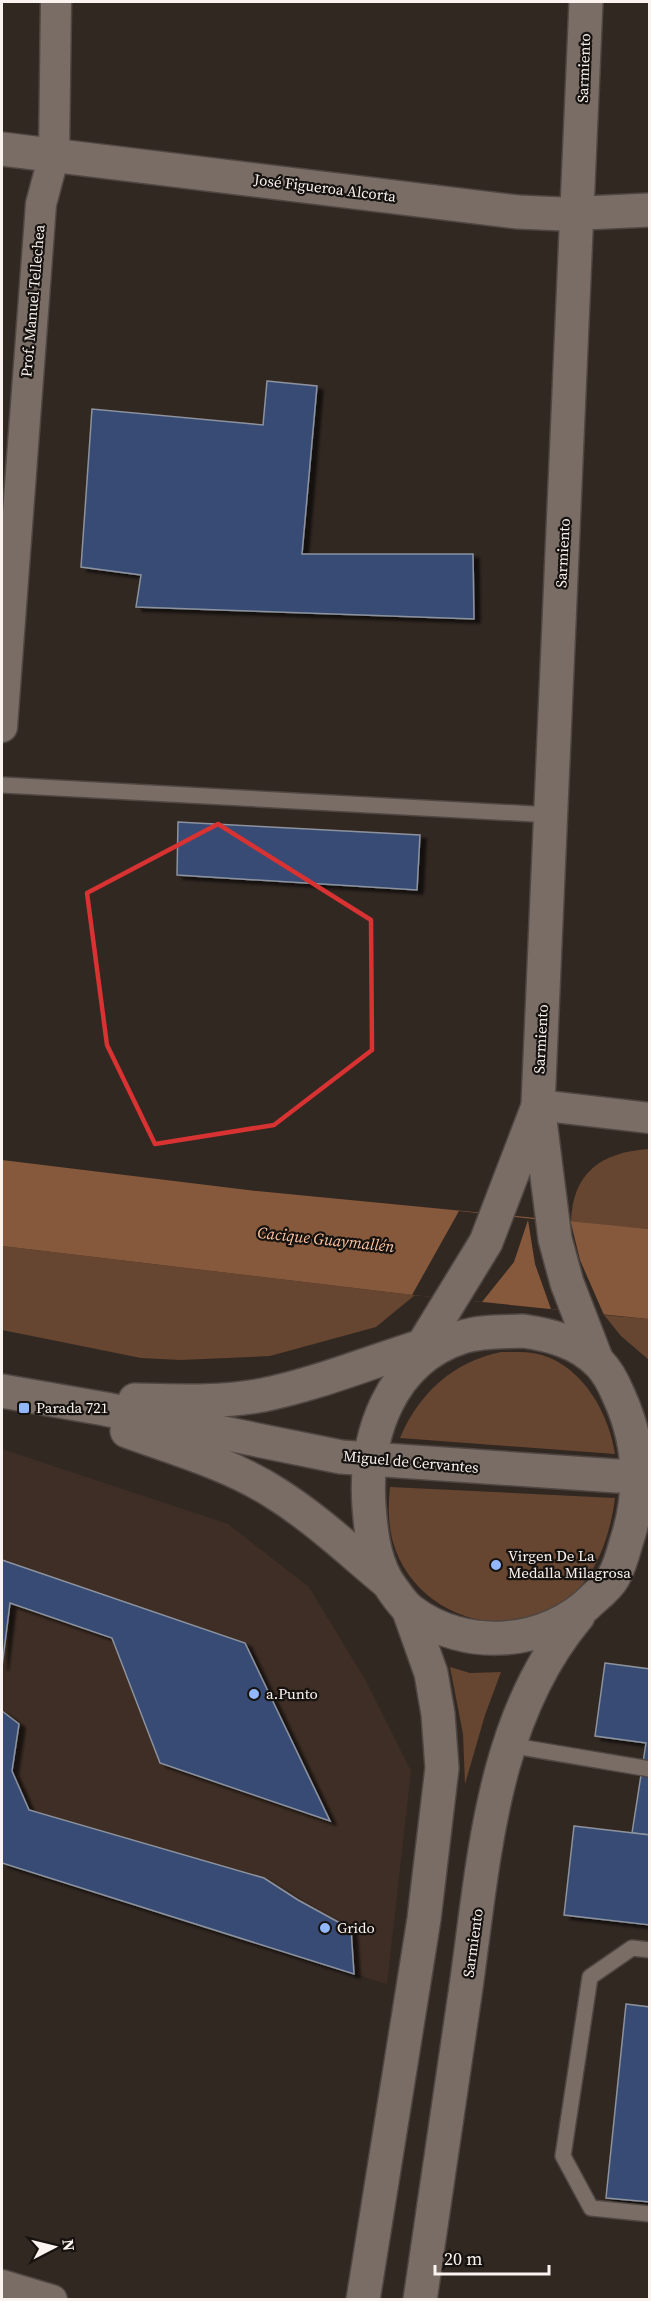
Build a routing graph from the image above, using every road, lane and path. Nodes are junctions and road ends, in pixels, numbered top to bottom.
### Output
1 (56, 2) edge
2 (586, 2) edge
3 (2, 149) edge
4 (54, 155) junction
5 (650, 210) edge
6 (578, 213) junction
7 (10, 477) edge
8 (2, 727) edge
9 (2, 785) edge
10 (552, 815) junction
11 (538, 1105) junction
12 (650, 1118) edge
13 (453, 1316) junction
14 (396, 1365) junction
15 (603, 1367) junction
16 (2, 1391) edge
17 (650, 1401) edge
18 (105, 1409) junction
19 (370, 1461) junction
20 (644, 1476) edge
21 (650, 1555) edge
22 (613, 1578) junction
23 (387, 1582) junction
24 (586, 1607) junction
25 (409, 1611) junction
26 (508, 1745) junction
27 (650, 1769) edge
28 (650, 1950) edge
29 (650, 2214) edge
30 (2, 2285) edge
31 (52, 2300) edge
32 (363, 2300) edge
33 (420, 2300) edge

1 - 4 street, Prof. Manuel Tellechea
2 - 6 main road, Sarmiento
3 - 4 main road, José Figueroa Alcorta
4 - 6 main road, José Figueroa Alcorta
4 - 7 street, Prof. Manuel Tellechea
5 - 6 main road, José Figueroa Alcorta
6 - 10 main road, Sarmiento
7 - 8 street, Prof. Manuel Tellechea
9 - 10 lane
10 - 11 main road, Sarmiento
11 - 12 street
11 - 13 main road, Sarmiento
11 - 15 main road, Sarmiento
13 - 14 main road
13 - 14 main road
13 - 15 main road
14 - 18 main road, Miguel de Cervantes
14 - 19 main road
15 - 17 main road
15 - 20 main road
16 - 18 main road, Miguel de Cervantes
18 - 19 main road, Miguel de Cervantes
18 - 23 main road
19 - 20 main road, Miguel de Cervantes
19 - 23 main road
20 - 22 main road
21 - 22 main road
22 - 24 main road
23 - 25 main road
24 - 25 main road
24 - 26 main road, Sarmiento
25 - 32 main road
26 - 27 lane
26 - 33 main road, Sarmiento
28 - 29 lane
30 - 31 street

